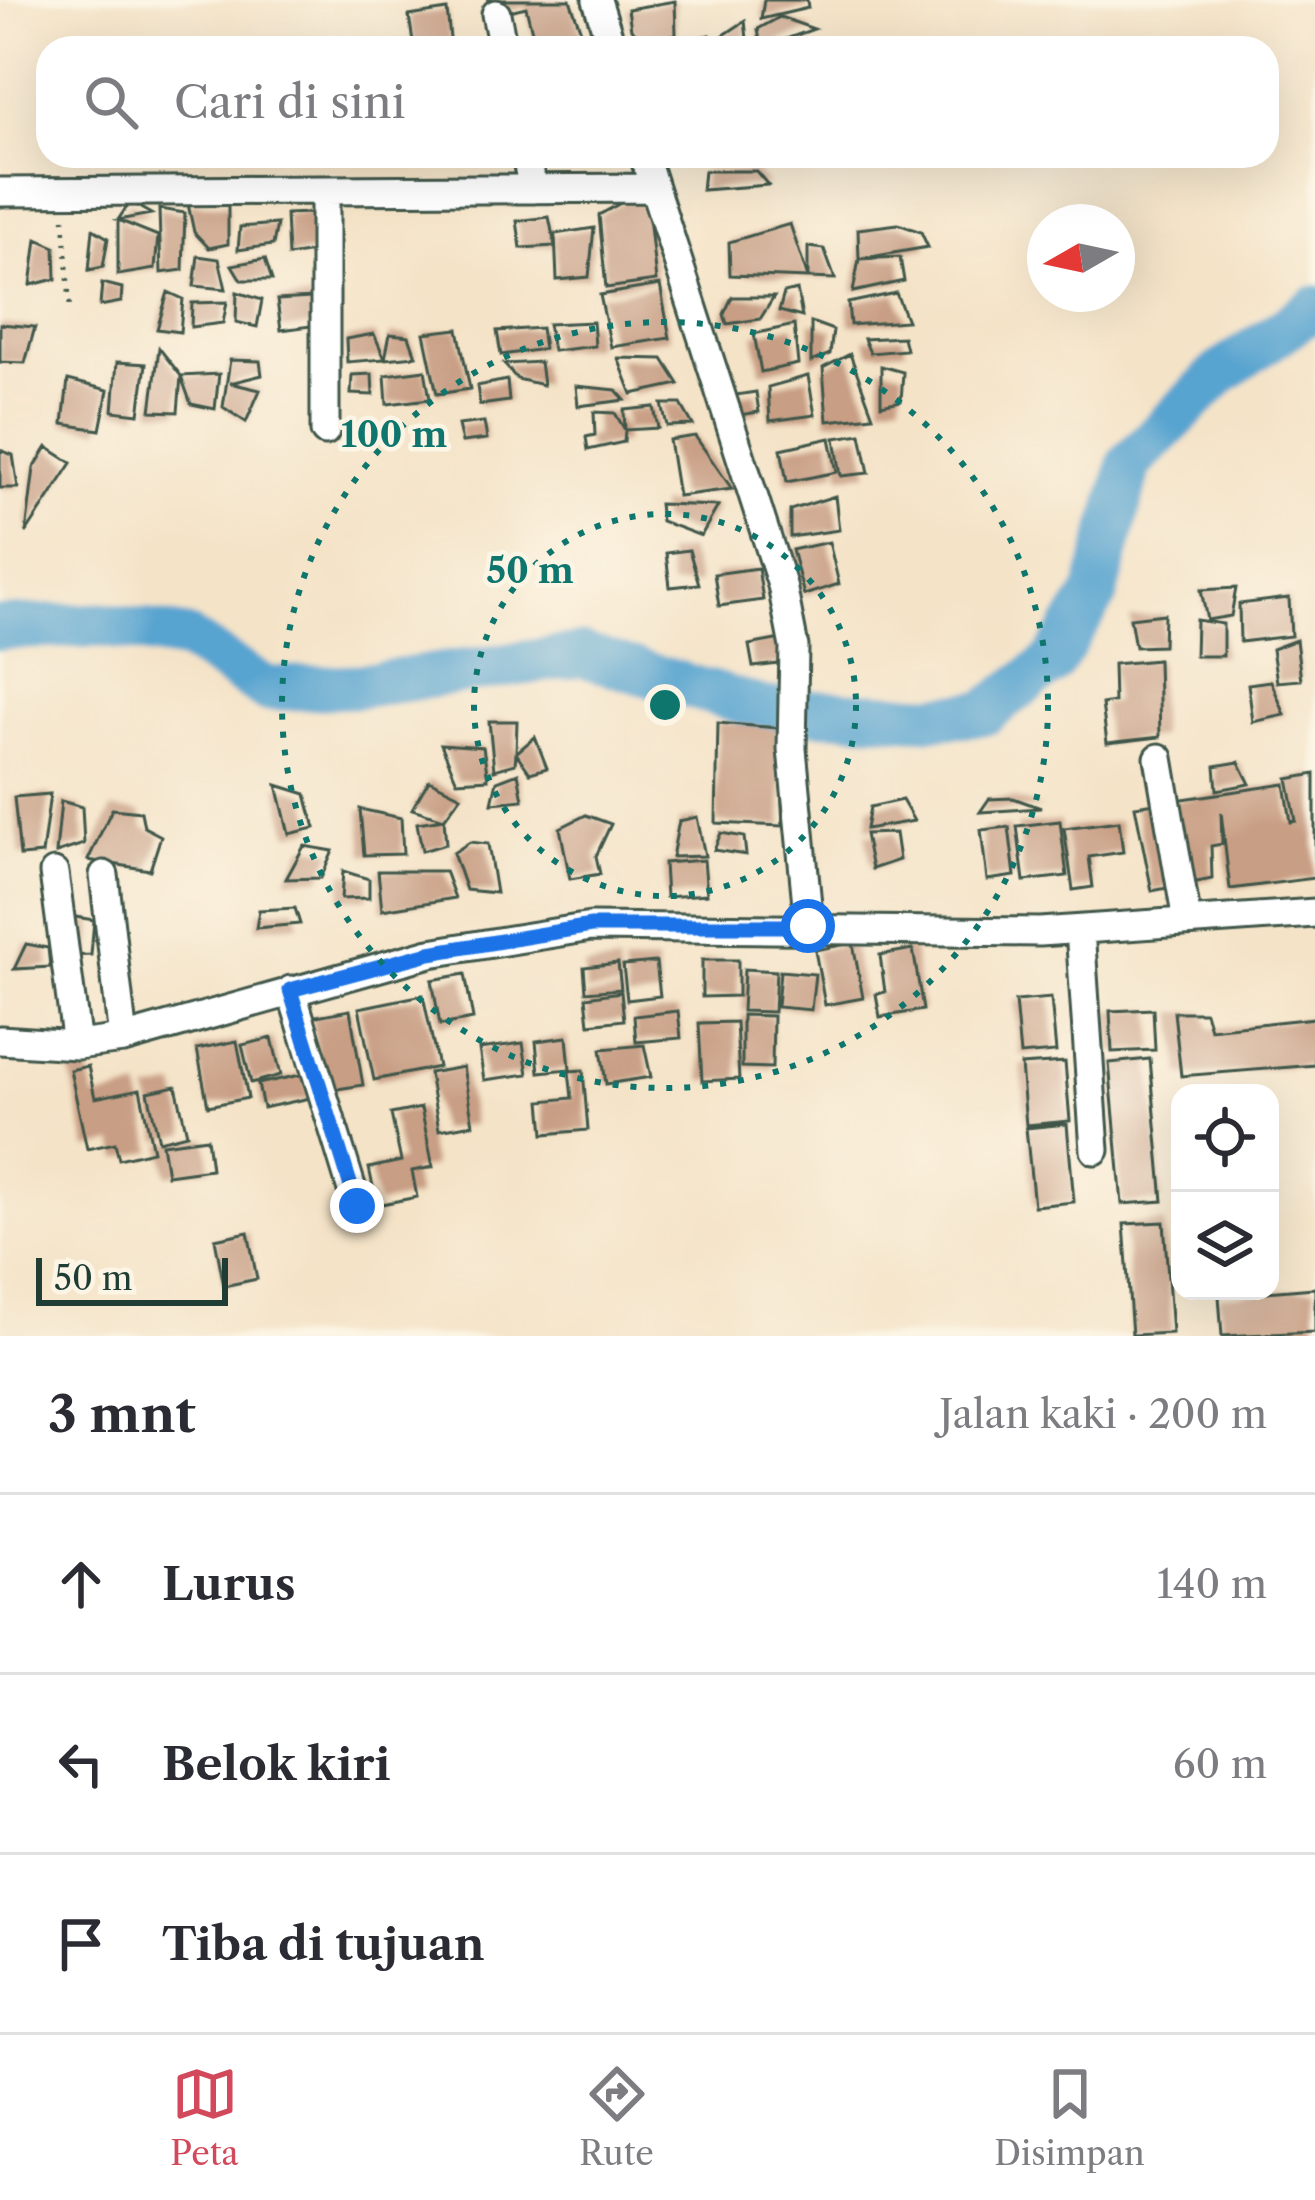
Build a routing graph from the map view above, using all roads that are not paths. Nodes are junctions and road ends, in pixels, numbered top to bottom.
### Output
1 (597, 0) edge
2 (496, 14) dead end
3 (501, 36) edge
4 (608, 36) edge
5 (529, 168) edge
6 (647, 168) edge
7 (653, 188) junction
8 (533, 189) junction
9 (325, 191) junction
10 (0, 192) edge
11 (326, 431) dead end
12 (1159, 758) dead end
13 (54, 873) dead end
14 (104, 875) dead end
15 (1315, 913) edge
16 (1187, 922) junction
17 (808, 926) junction
18 (1080, 930) junction
19 (290, 990) junction
20 (123, 1039) junction
21 (0, 1040) edge
22 (77, 1045) junction
23 (1095, 1150) dead end
24 (357, 1206) dead end

1 - 4 street
2 - 3 street
5 - 8 street
6 - 7 street
7 - 8 street
7 - 17 street
8 - 9 street
9 - 10 street
9 - 11 street
12 - 16 street
13 - 22 street
14 - 20 street
15 - 16 street
16 - 18 street
17 - 18 street
17 - 19 street
18 - 23 street
19 - 20 street
19 - 24 street
20 - 22 street
21 - 22 street

